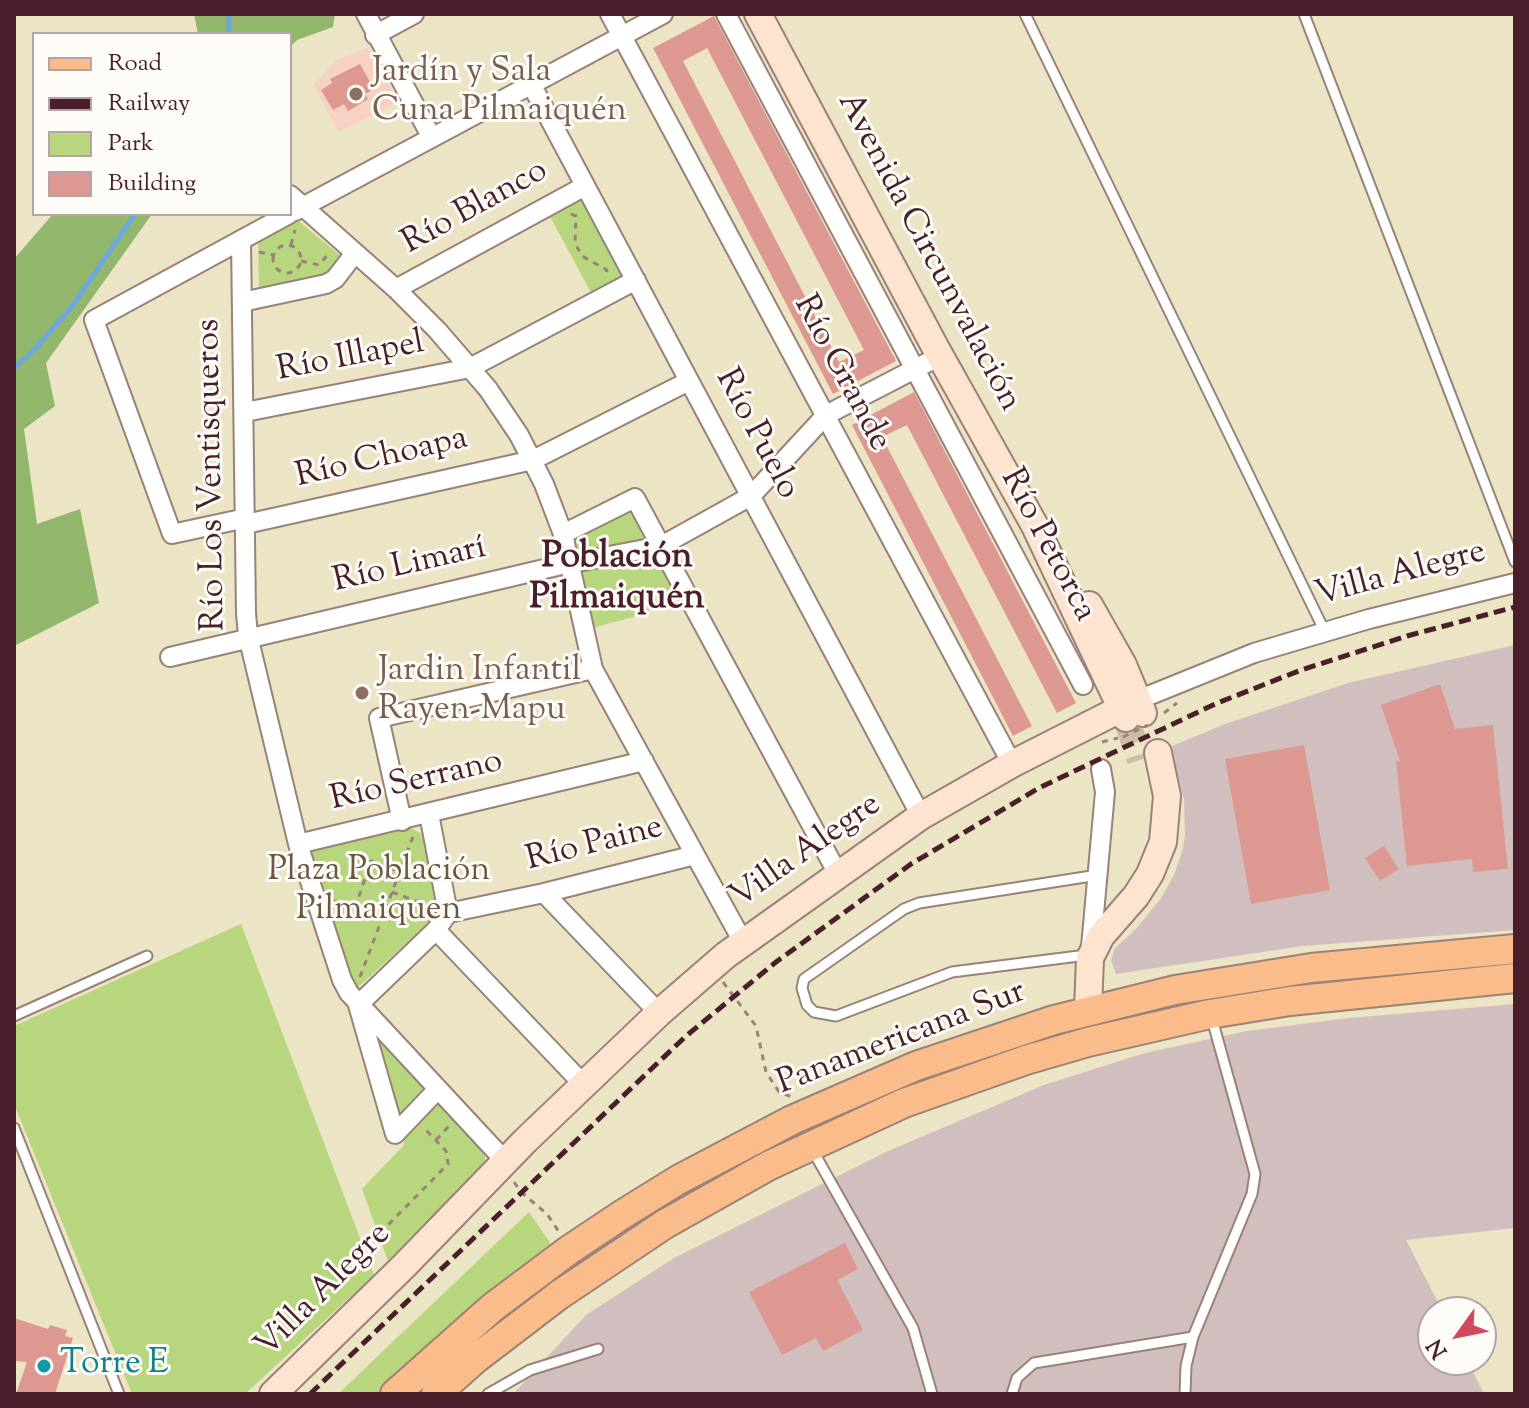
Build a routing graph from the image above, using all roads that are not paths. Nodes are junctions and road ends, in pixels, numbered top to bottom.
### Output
1 (366, 14) edge
2 (414, 14) edge
3 (610, 14) edge
4 (663, 14) edge
5 (726, 14) edge
6 (758, 14) edge
7 (1025, 14) edge
8 (1304, 14) edge
9 (375, 35) junction
10 (622, 36) junction
11 (531, 84) junction
12 (432, 138) junction
13 (585, 186) junction
14 (294, 210) edge
15 (283, 216) edge
16 (241, 240) junction
17 (355, 253) junction
18 (636, 280) junction
19 (396, 289) junction
20 (242, 302) junction
21 (940, 356) junction
22 (470, 368) junction
23 (915, 370) junction
24 (689, 381) junction
25 (245, 412) junction
26 (826, 415) junction
27 (533, 460) junction
28 (751, 496) junction
29 (246, 521) junction
30 (563, 534) junction
31 (661, 546) junction
32 (1515, 562) edge
33 (569, 564) junction
34 (1515, 583) edge
35 (1325, 632) junction
36 (248, 636) junction
37 (170, 657) dead end
38 (593, 669) junction
39 (1083, 685) dead end
40 (1133, 717) junction
41 (1149, 757) tunnel mouth
42 (644, 761) junction
43 (1012, 764) junction
44 (1101, 769) dead end
45 (921, 816) junction
46 (416, 821) junction
47 (298, 844) junction
48 (695, 855) junction
49 (838, 874) junction
50 (1098, 875) junction
51 (544, 893) junction
52 (442, 911) junction
53 (436, 930) junction
54 (743, 942) junction
55 (1515, 949) edge
56 (147, 956) dead end
57 (1090, 958) junction
58 (1384, 961) junction
59 (1515, 978) edge
60 (1388, 990) junction
61 (358, 1005) junction
62 (1088, 1010) junction
63 (659, 1013) junction
64 (1210, 1014) junction
65 (14, 1016) edge
66 (583, 1084) junction
67 (437, 1090) junction
68 (14, 1128) edge
69 (809, 1145) junction
70 (504, 1162) junction
71 (1193, 1337) junction
72 (598, 1349) dead end
73 (119, 1394) edge
74 (273, 1394) edge
75 (395, 1394) edge
76 (436, 1394) edge
77 (488, 1394) edge
78 (932, 1394) edge
79 (1012, 1394) edge
80 (1185, 1394) edge

1 - 9 street
2 - 9 street
3 - 10 street, Río Grande
4 - 10 street
5 - 23 street, Río Petorca
6 - 21 main road, Avenida Circunvalación
7 - 35 lane
8 - 32 lane
9 - 12 street
10 - 11 street
10 - 26 street, Río Grande
11 - 12 street
11 - 13 street, Río Puelo
12 - 14 street
13 - 18 street, Río Puelo
13 - 19 street, Río Blanco
14 - 17 street
15 - 16 street
16 - 20 street, Río Los Ventisqueros
16 - 29 street, Río Choapa
17 - 19 street
17 - 20 street
18 - 22 street, Río Illapel
18 - 24 street, Río Puelo
19 - 22 street
20 - 25 street, Río Los Ventisqueros
21 - 23 street, Río Limarí
21 - 40 main road, Avenida Circunvalación
22 - 25 street, Río Illapel
22 - 27 street
23 - 26 street, Río Limarí
23 - 39 street, Río Petorca
24 - 27 street, Río Choapa
24 - 28 street, Río Puelo
25 - 29 street, Río Los Ventisqueros
26 - 28 street, Río Limarí
26 - 43 street, Río Grande
27 - 29 street, Río Choapa
27 - 30 street
28 - 31 street, Río Limarí
28 - 45 street, Río Puelo
29 - 36 street, Río Los Ventisqueros
30 - 31 street
30 - 33 street
31 - 33 street, Río Limarí
31 - 49 street
33 - 36 street, Río Limarí
33 - 38 street
34 - 35 street, Villa Alegre
35 - 40 street, Villa Alegre
36 - 37 street, Río Limarí
36 - 47 street, Río Los Ventisqueros
38 - 42 street
38 - 46 street
40 - 43 main road, Villa Alegre
41 - 57 main road
42 - 46 street, Río Serrano
42 - 48 street
43 - 45 main road, Villa Alegre
44 - 50 street
45 - 49 main road, Villa Alegre
46 - 47 street, Río Serrano
46 - 52 street
47 - 61 street, Río Los Ventisqueros
48 - 51 street, Río Paine
48 - 54 street
49 - 54 main road, Villa Alegre
50 - 57 street
50 - 57 lane
51 - 52 street, Río Paine
51 - 63 street
52 - 53 street
53 - 61 street
53 - 66 street
54 - 63 main road, Villa Alegre
55 - 58 main road, Panamericana Sur
56 - 65 lane
57 - 62 main road
58 - 60 main road
58 - 62 main road, Panamericana Sur
59 - 60 main road, Panamericana Sur
60 - 64 main road, Panamericana Sur
61 - 67 street, Río Los Ventisqueros
61 - 67 street
62 - 75 main road, Panamericana Sur
63 - 66 main road, Villa Alegre
64 - 69 main road, Panamericana Sur
64 - 71 lane
66 - 70 main road, Villa Alegre
67 - 70 street, Río Los Ventisqueros
68 - 73 lane
69 - 76 main road, Panamericana Sur
69 - 78 lane
70 - 74 main road, Villa Alegre
71 - 79 lane
71 - 80 lane
72 - 77 lane

